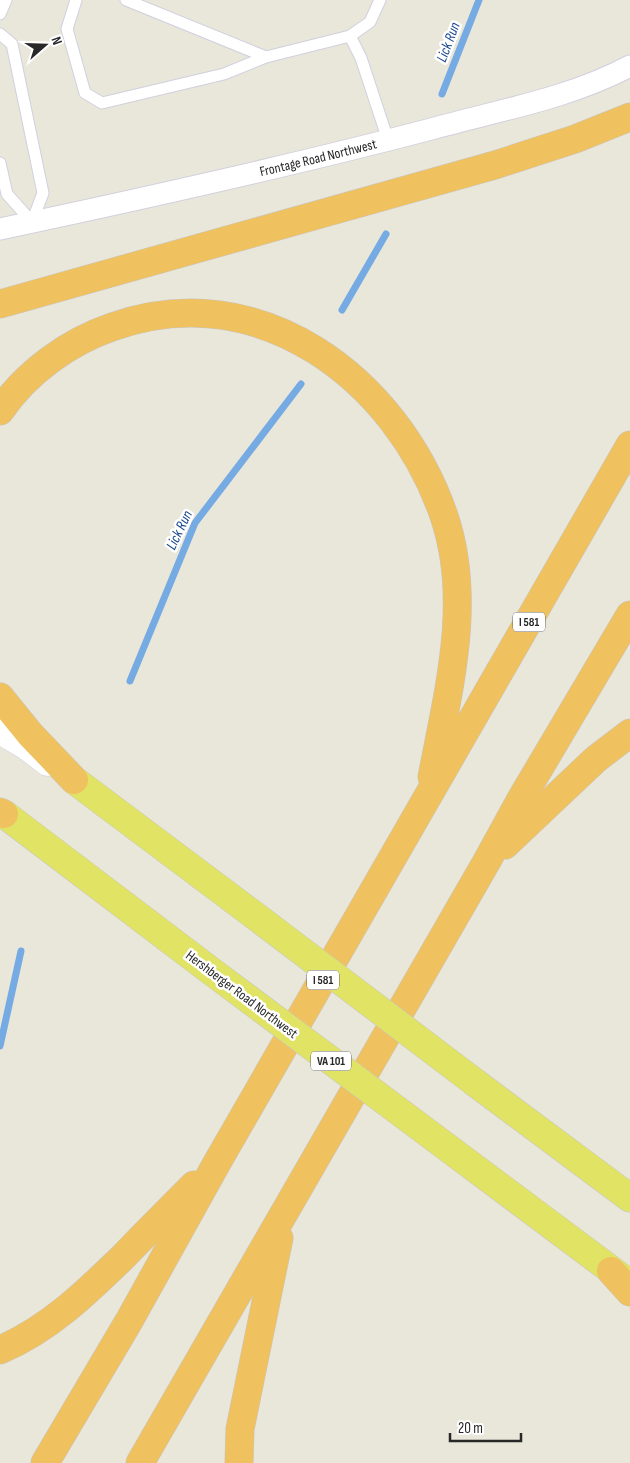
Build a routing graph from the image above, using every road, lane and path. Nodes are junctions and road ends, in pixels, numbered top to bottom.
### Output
1 (6, 0) edge
2 (76, 0) edge
3 (126, 0) edge
4 (380, 0) edge
5 (0, 14) edge
6 (0, 34) edge
7 (350, 36) junction
8 (266, 57) junction
9 (630, 66) edge
10 (630, 117) edge
11 (388, 140) junction
12 (0, 163) edge
13 (32, 222) junction
14 (0, 229) edge
15 (0, 304) edge
16 (0, 411) edge
17 (630, 445) edge
18 (630, 615) edge
19 (0, 697) edge
20 (0, 730) edge
21 (630, 733) edge
22 (74, 780) junction
23 (428, 799) junction
24 (1, 812) edge
25 (487, 861) junction
26 (218, 1161) junction
27 (630, 1198) edge
28 (284, 1214) junction
29 (620, 1277) edge
30 (630, 1292) edge
31 (0, 1350) edge
32 (45, 1463) edge
33 (140, 1463) edge
34 (239, 1463) edge

1 - 5 lane
2 - 8 lane
3 - 8 lane
4 - 7 lane
6 - 13 lane
7 - 8 lane
7 - 11 lane
9 - 11 street, Frontage Road Northwest
10 - 15 highway
11 - 13 street, Frontage Road Northwest
12 - 13 lane
13 - 14 street, Frontage Road Northwest
16 - 23 highway
17 - 23 highway, I 581
18 - 25 highway
19 - 22 highway
20 - 22 main road
21 - 25 highway
22 - 27 main road, bridge
23 - 26 highway, I 581
24 - 29 main road, Hershberger Road Northwest / VA 101, bridge
25 - 28 highway
26 - 31 highway
26 - 32 highway, I 581
28 - 33 highway
28 - 34 highway
29 - 30 highway

